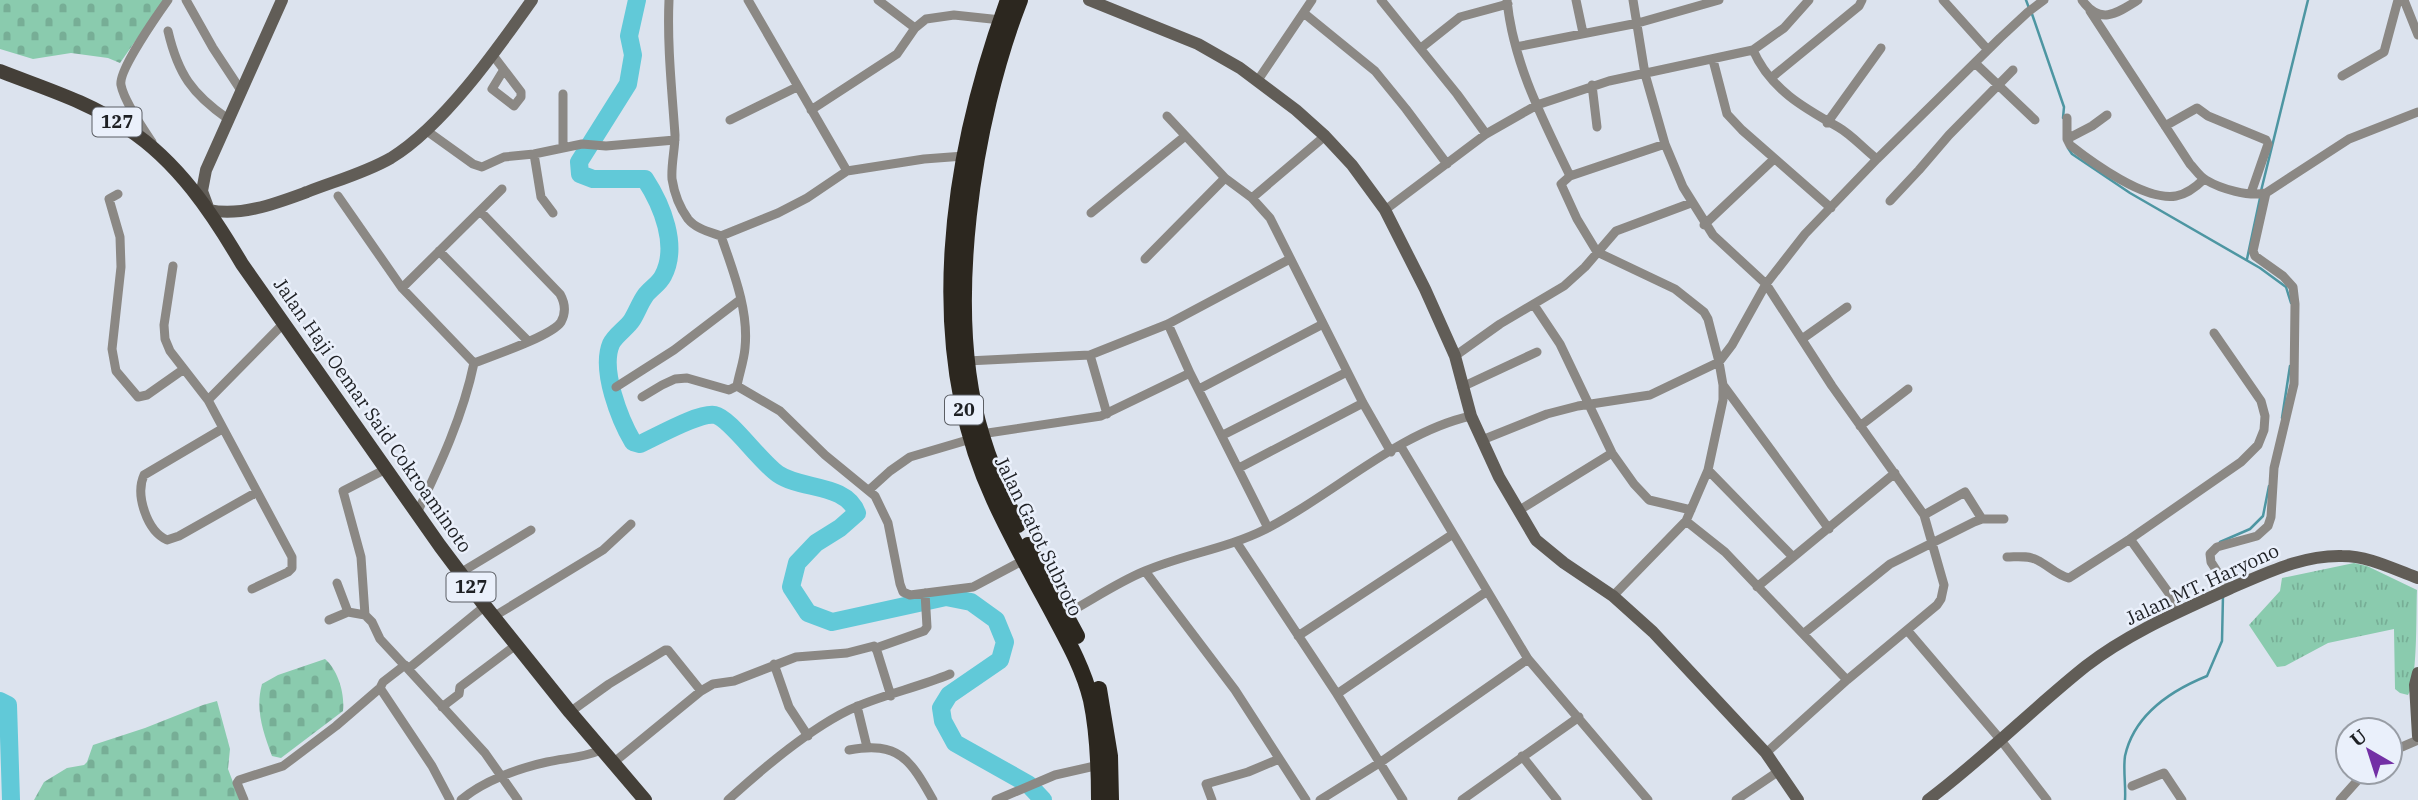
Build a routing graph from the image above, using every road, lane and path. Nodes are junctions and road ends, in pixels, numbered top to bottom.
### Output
1 (168, 0) edge
2 (186, 0) edge
3 (282, 0) edge
4 (532, 0) edge
5 (669, 0) edge
6 (748, 0) edge
7 (878, 0) edge
8 (1008, 0) edge
9 (1020, 0) edge
10 (1089, 0) edge
11 (1312, 0) edge
12 (1381, 0) edge
13 (1576, 0) edge
14 (1719, 0) edge
15 (1809, 0) edge
16 (1862, 0) edge
17 (1944, 0) edge
18 (2082, 0) edge
19 (2138, 0) edge
20 (2398, 0) edge
21 (1636, 1) edge
22 (2418, 1) edge
23 (1507, 2) edge
24 (2040, 2) edge
25 (2405, 3) edge
26 (2090, 11) junction
27 (1305, 14) junction
28 (1001, 20) junction
29 (1638, 23) junction
30 (915, 29) junction
31 (168, 31) dead end
32 (1584, 33) junction
33 (2418, 34) edge
34 (1516, 47) junction
35 (1420, 48) junction
36 (1881, 48) dead end
37 (1754, 50) junction
38 (1988, 50) junction
39 (492, 54) junction
40 (1713, 60) junction
41 (1975, 63) junction
42 (2013, 70) dead end
43 (0, 71) edge
44 (503, 71) dead end
45 (1645, 74) junction
46 (2342, 76) dead end
47 (1771, 78) junction
48 (1258, 80) junction
49 (1592, 85) junction
50 (1999, 85) junction
51 (797, 87) junction
52 (242, 92) junction
53 (563, 94) dead end
54 (1537, 105) junction
55 (811, 110) junction
56 (2418, 112) edge
57 (2107, 115) dead end
58 (1167, 116) dead end
59 (2067, 118) dead end
60 (228, 119) junction
61 (730, 120) dead end
62 (2035, 120) dead end
63 (1827, 123) junction
64 (2165, 126) junction
65 (1597, 127) dead end
66 (427, 131) junction
67 (1486, 134) junction
68 (1184, 136) junction
69 (1325, 136) junction
70 (2067, 138) junction
71 (675, 140) junction
72 (1665, 144) junction
73 (563, 147) junction
74 (534, 154) junction
75 (160, 155) junction
76 (964, 156) junction
77 (1774, 159) junction
78 (1877, 159) junction
79 (1447, 164) junction
80 (175, 169) junction
81 (206, 170) junction
82 (847, 171) junction
83 (1570, 176) junction
84 (1225, 178) junction
85 (2204, 179) junction
86 (502, 189) dead end
87 (118, 194) dead end
88 (2259, 194) junction
89 (338, 196) dead end
90 (1252, 198) junction
91 (1890, 201) dead end
92 (1691, 203) junction
93 (1831, 208) junction
94 (1385, 210) junction
95 (209, 211) junction
96 (480, 211) junction
97 (553, 213) dead end
98 (1091, 213) dead end
99 (1704, 225) junction
100 (721, 236) junction
101 (439, 251) junction
102 (1597, 252) junction
103 (1145, 259) dead end
104 (1290, 259) junction
105 (173, 266) dead end
106 (1766, 284) junction
107 (402, 288) junction
108 (741, 299) junction
109 (1534, 305) junction
110 (1847, 306) dead end
111 (285, 322) junction
112 (1168, 324) junction
113 (1323, 324) junction
114 (2214, 333) dead end
115 (1802, 339) junction
116 (528, 341) junction
117 (1537, 352) dead end
118 (1090, 355) junction
119 (1455, 356) junction
120 (967, 360) junction
121 (1718, 362) junction
122 (474, 363) junction
123 (184, 369) junction
124 (1348, 372) junction
125 (1190, 373) junction
126 (1723, 385) junction
127 (737, 386) junction
128 (616, 387) dead end
129 (1462, 387) junction
130 (1908, 389) dead end
131 (1199, 390) junction
132 (642, 397) dead end
133 (208, 400) junction
134 (1363, 403) junction
135 (1589, 404) junction
136 (1108, 414) junction
137 (1471, 416) junction
138 (1860, 426) junction
139 (222, 429) junction
140 (1223, 435) junction
141 (976, 437) junction
142 (1482, 440) junction
143 (1400, 445) junction
144 (1391, 452) junction
145 (1612, 453) junction
146 (1239, 468) junction
147 (386, 469) junction
148 (1708, 470) junction
149 (1895, 473) junction
150 (869, 490) junction
151 (257, 492) junction
152 (1691, 510) junction
153 (1518, 511) junction
154 (417, 513) junction
155 (1924, 515) junction
156 (1982, 519) junction
157 (2004, 519) dead end
158 (1686, 521) junction
159 (631, 524) dead end
160 (1268, 528) junction
161 (1829, 529) junction
162 (531, 530) dead end
163 (1453, 534) junction
164 (2130, 539) junction
165 (1237, 542) junction
166 (1933, 543) junction
167 (1793, 557) junction
168 (2007, 557) dead end
169 (1024, 560) junction
170 (1145, 571) junction
171 (460, 573) junction
172 (2418, 578) edge
173 (337, 583) dead end
174 (1758, 587) junction
175 (251, 589) dead end
176 (1486, 592) junction
177 (2223, 592) junction
178 (925, 593) junction
179 (1613, 596) junction
180 (2181, 610) junction
181 (348, 612) junction
182 (489, 612) junction
183 (1066, 614) junction
184 (365, 615) junction
185 (328, 620) dead end
186 (1907, 630) junction
187 (1803, 634) junction
188 (1298, 636) junction
189 (516, 645) junction
190 (876, 648) junction
191 (1528, 659) junction
192 (774, 664) junction
193 (406, 667) junction
194 (2418, 673) edge
195 (950, 674) dead end
196 (1847, 680) junction
197 (380, 688) junction
198 (701, 691) junction
199 (1337, 694) junction
200 (891, 696) junction
201 (857, 706) junction
202 (442, 707) junction
203 (570, 712) junction
204 (1579, 717) junction
205 (808, 736) junction
206 (2418, 738) edge
207 (2000, 739) junction
208 (867, 747) junction
209 (601, 750) junction
210 (849, 750) dead end
211 (1766, 753) junction
212 (1522, 756) junction
213 (1279, 759) junction
214 (1381, 762) junction
215 (613, 763) junction
216 (1098, 765) junction
217 (1779, 771) junction
218 (503, 777) junction
219 (2132, 786) dead end
220 (2352, 786) edge
221 (1945, 795) edge
222 (1468, 798) edge
223 (2179, 799) edge
224 (244, 800) edge
225 (450, 800) edge
226 (461, 800) edge
227 (518, 800) edge
228 (645, 800) edge
229 (728, 800) edge
230 (933, 800) edge
231 (996, 800) edge
232 (1099, 800) edge
233 (1111, 800) edge
234 (1212, 800) edge
235 (1306, 800) edge
236 (1320, 800) edge
237 (1403, 800) edge
238 (1558, 800) edge
239 (1648, 800) edge
240 (1736, 800) edge
241 (1798, 800) edge
242 (1928, 800) edge
243 (2047, 800) edge
244 (2340, 800) edge

1 - 75 street
2 - 52 street
3 - 52 street
4 - 39 street
5 - 71 street
6 - 51 street
7 - 30 street
8 - 28 highway, Jalan Gatot Subroto / 20
9 - 120 highway, Jalan Gatot Subroto / 20
10 - 48 street
11 - 27 street
12 - 35 street
13 - 32 street
14 - 29 street
15 - 37 street
16 - 47 street
17 - 38 street
18 - 26 street
19 - 26 street
20 - 46 street
21 - 29 street
22 - 25 street
23 - 34 street
23 - 35 street
24 - 38 street
25 - 33 street
26 - 64 street
27 - 48 street
27 - 79 street
28 - 30 street
28 - 76 highway, Jalan Gatot Subroto / 20
29 - 32 street
29 - 45 street
30 - 55 street
31 - 60 street
32 - 34 street
34 - 54 street
35 - 67 street
36 - 63 street
37 - 40 street
37 - 47 street
38 - 41 street
39 - 44 street
39 - 66 street
40 - 45 street
40 - 77 street
41 - 50 street
41 - 78 street
42 - 50 street
43 - 75 main road, 127
45 - 49 street
45 - 72 street
47 - 63 street
48 - 69 street
49 - 54 street
49 - 65 street
50 - 62 street
50 - 91 street
51 - 55 street
51 - 61 street
52 - 60 street
53 - 73 street
54 - 67 street
54 - 83 street
55 - 82 street
56 - 88 street
57 - 70 street
58 - 68 street
59 - 70 street
60 - 81 street
63 - 78 street
64 - 85 street
64 - 88 street
66 - 74 street
66 - 95 street
67 - 79 street
68 - 84 street
68 - 98 street
69 - 90 street
69 - 94 street
70 - 85 street
71 - 73 street
71 - 100 street
72 - 83 street
72 - 92 street
73 - 74 street
74 - 97 street
75 - 80 main road, 127
76 - 82 street
76 - 141 highway, Jalan Gatot Subroto / 20
77 - 93 street
77 - 99 street
78 - 93 street
79 - 94 street
80 - 81 street
80 - 95 main road, 127
81 - 95 street
82 - 100 street
83 - 102 street
84 - 90 street
84 - 103 street
85 - 88 street
86 - 96 street
87 - 123 street
88 - 177 street
89 - 107 street
90 - 104 street
92 - 99 street
92 - 102 street
93 - 106 street
94 - 119 street
95 - 111 main road, Jalan Haji Oemar Said Cokroaminoto / 127
96 - 101 street
96 - 116 street
99 - 106 street
100 - 108 street
101 - 107 street
101 - 116 street
102 - 109 street
102 - 121 street
104 - 112 street
104 - 113 street
105 - 123 street
106 - 115 street
106 - 121 street
107 - 122 street
108 - 127 street
108 - 128 street
109 - 119 street
109 - 135 street
110 - 115 street
111 - 133 street
111 - 147 main road, Jalan Haji Oemar Said Cokroaminoto / 127
112 - 118 street
112 - 125 street
113 - 124 street
113 - 131 street
114 - 164 street
115 - 138 street
116 - 122 street
117 - 129 street
118 - 120 street
118 - 136 street
119 - 129 street
120 - 141 highway, Jalan Gatot Subroto / 20
121 - 126 street
121 - 135 street
122 - 154 street
123 - 133 street
124 - 134 street
124 - 140 street
125 - 131 street
125 - 136 street
126 - 148 street
126 - 161 street
127 - 132 street
127 - 150 street
129 - 137 street
130 - 138 street
131 - 140 street
133 - 139 street
134 - 144 street
134 - 146 street
135 - 142 street
135 - 145 street
136 - 141 street
137 - 142 street
137 - 143 street
138 - 149 street
139 - 151 street
139 - 151 street
140 - 146 street
141 - 150 street
141 - 169 highway, Jalan Gatot Subroto / 20
141 - 183 highway, Jalan Gatot Subroto / 20
142 - 153 street
143 - 144 street
143 - 163 street
144 - 160 street
145 - 152 street
145 - 153 street
146 - 160 street
147 - 154 main road, Jalan Haji Oemar Said Cokroaminoto / 127
147 - 184 street
148 - 152 street
148 - 167 street
149 - 155 street
149 - 161 street
150 - 178 street
151 - 175 street
152 - 158 street
153 - 179 street
154 - 171 main road, Jalan Haji Oemar Said Cokroaminoto / 127
155 - 156 street
155 - 166 street
156 - 157 street
156 - 166 street
158 - 174 street
158 - 179 street
159 - 182 street
160 - 165 street
161 - 167 street
162 - 171 street
163 - 176 street
163 - 188 street
164 - 168 street
164 - 180 street
165 - 170 street
165 - 188 street
166 - 186 street
166 - 187 street
167 - 174 street
169 - 178 street
169 - 216 highway, Jalan Gatot Subroto / 20
170 - 183 street
170 - 213 street
171 - 182 main road, Jalan Haji Oemar Said Cokroaminoto / 127
172 - 177 street, Jalan MT. Haryono
173 - 181 street
174 - 187 street
176 - 191 street
176 - 199 street
177 - 180 street, Jalan MT. Haryono
178 - 190 street
179 - 211 street
180 - 207 street, Jalan MT. Haryono
181 - 184 street
181 - 185 street
182 - 189 main road, Jalan Haji Oemar Said Cokroaminoto / 127
182 - 193 street
183 - 233 highway, Jalan Gatot Subroto / 20
184 - 193 street
186 - 196 street
186 - 207 street
187 - 196 street
188 - 199 street
189 - 202 street
189 - 203 main road, Jalan Haji Oemar Said Cokroaminoto / 127
190 - 192 street
190 - 200 street
191 - 204 street
191 - 214 street
192 - 198 street
192 - 205 street
193 - 197 street
193 - 202 street
194 - 206 street
195 - 200 street
196 - 211 street
197 - 224 street
197 - 225 street
198 - 203 street
198 - 215 street
199 - 214 street
200 - 201 street
201 - 205 street
201 - 208 street
202 - 218 street
203 - 209 main road, Jalan Haji Oemar Said Cokroaminoto / 127
204 - 212 street
204 - 239 street
205 - 229 street
207 - 221 street, Jalan MT. Haryono
207 - 243 street
208 - 210 street
208 - 230 street
209 - 215 main road, Jalan Haji Oemar Said Cokroaminoto / 127
209 - 218 street
211 - 217 street
212 - 222 street
212 - 238 street
213 - 234 street
213 - 235 street
214 - 236 street
214 - 237 street
215 - 228 main road, Jalan Haji Oemar Said Cokroaminoto / 127
216 - 231 street
216 - 232 highway, Jalan Gatot Subroto / 20
217 - 240 street
217 - 241 street
218 - 226 street
218 - 227 street
219 - 223 street
220 - 244 street
221 - 242 street, Jalan MT. Haryono

